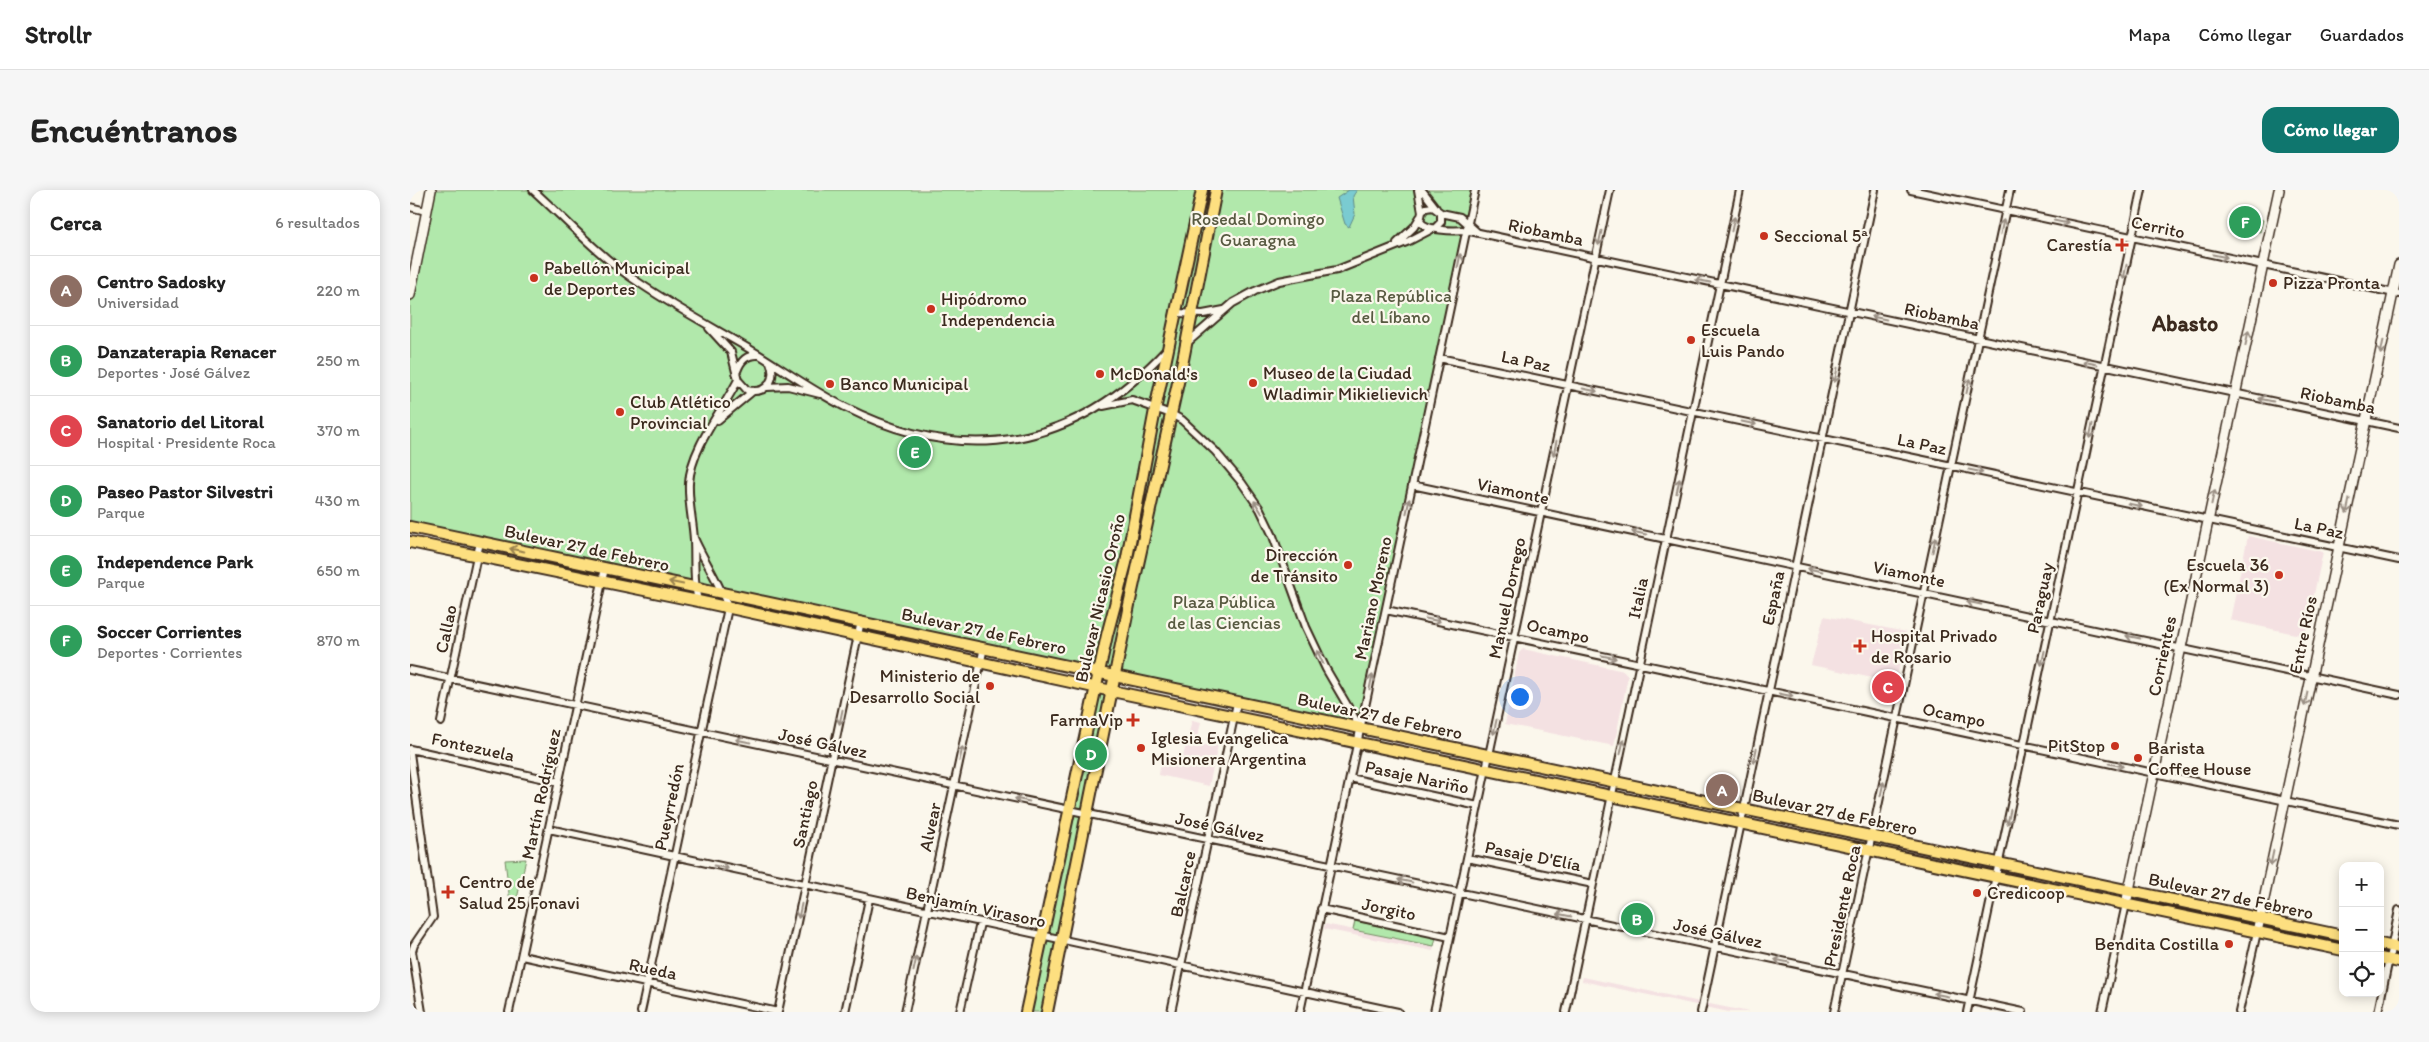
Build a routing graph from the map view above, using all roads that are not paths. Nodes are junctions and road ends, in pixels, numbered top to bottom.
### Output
1 (431, 190) edge
2 (533, 190) edge
3 (1202, 190) edge
4 (1216, 190) edge
5 (1420, 190) edge
6 (1475, 190) edge
7 (1610, 190) edge
8 (1740, 190) edge
9 (1875, 190) edge
10 (1911, 190) edge
11 (2010, 190) edge
12 (2142, 190) edge
13 (2279, 190) edge
14 (410, 207) edge
15 (1438, 210) junction
16 (2005, 210) junction
17 (426, 211) junction
18 (1421, 214) junction
19 (1467, 222) junction
20 (1434, 228) junction
21 (1465, 230) junction
22 (1478, 233) junction
23 (2132, 237) junction
24 (1394, 246) junction
25 (1595, 258) junction
26 (2263, 265) junction
27 (2399, 265) edge
28 (413, 267) edge
29 (1720, 284) junction
30 (2396, 293) edge
31 (410, 295) edge
32 (1225, 310) junction
33 (1849, 312) junction
34 (1176, 313) junction
35 (1192, 314) junction
36 (708, 326) junction
37 (1978, 339) junction
38 (1186, 343) junction
39 (1168, 348) junction
40 (760, 355) junction
41 (1439, 358) junction
42 (770, 362) junction
43 (2105, 366) junction
44 (737, 372) junction
45 (738, 380) junction
46 (1568, 385) junction
47 (767, 387) junction
48 (753, 391) junction
49 (2235, 394) junction
50 (821, 395) junction
51 (1097, 408) junction
52 (1155, 410) junction
53 (1693, 412) junction
54 (1171, 414) junction
55 (2366, 421) junction
56 (715, 422) junction
57 (2399, 428) edge
58 (1822, 439) junction
59 (1951, 466) junction
60 (1412, 485) junction
61 (2078, 493) junction
62 (1541, 512) junction
63 (2208, 520) junction
64 (410, 527) edge
65 (694, 538) junction
66 (1666, 538) junction
67 (410, 542) edge
68 (480, 542) junction
69 (2339, 548) junction
70 (477, 556) junction
71 (2399, 560) edge
72 (1796, 566) junction
73 (605, 568) junction
74 (602, 582) junction
75 (695, 587) junction
76 (724, 593) junction
77 (1924, 593) junction
78 (698, 601) junction
79 (728, 608) junction
80 (1386, 610) junction
81 (2051, 620) junction
82 (861, 621) junction
83 (858, 636) junction
84 (1514, 637) junction
85 (2181, 647) junction
86 (984, 648) junction
87 (980, 662) junction
88 (1640, 664) junction
89 (410, 670) edge
90 (1100, 673) junction
91 (1115, 676) junction
92 (2311, 676) junction
93 (450, 679) junction
94 (1097, 688) junction
95 (1112, 691) junction
96 (1769, 691) junction
97 (2399, 695) edge
98 (1237, 703) junction
99 (576, 706) junction
100 (1234, 716) junction
101 (1897, 718) junction
102 (441, 722) dead end
103 (1361, 730) junction
104 (700, 732) junction
105 (1358, 742) junction
106 (2024, 745) junction
107 (410, 749) edge
108 (410, 753) edge
109 (1489, 756) junction
110 (832, 760) junction
111 (1486, 768) junction
112 (2155, 773) junction
113 (1350, 778) junction
114 (559, 782) junction
115 (1614, 782) junction
116 (954, 786) junction
117 (1612, 795) junction
118 (2284, 800) junction
119 (1478, 806) junction
120 (1070, 810) junction
121 (1744, 810) junction
122 (1088, 814) junction
123 (1742, 822) junction
124 (2399, 824) edge
125 (549, 829) junction
126 (1872, 837) junction
127 (1207, 839) junction
128 (1869, 850) junction
129 (674, 856) junction
130 (1467, 858) junction
131 (1999, 864) junction
132 (1330, 865) junction
133 (1997, 877) junction
134 (1593, 884) junction
135 (805, 885) junction
136 (2128, 891) junction
137 (1460, 893) junction
138 (868, 899) junction
139 (2126, 904) junction
140 (1321, 909) junction
141 (2399, 910) edge
142 (927, 911) junction
143 (2259, 919) junction
144 (1585, 920) junction
145 (980, 922) junction
146 (2257, 932) junction
147 (2339, 935) edge
148 (1042, 936) junction
149 (1450, 938) junction
150 (1063, 941) junction
151 (1715, 947) junction
152 (2395, 948) edge
153 (2339, 949) edge
154 (522, 956) junction
155 (2389, 960) edge
156 (1181, 966) junction
157 (1842, 974) junction
158 (647, 984) junction
159 (1304, 992) junction
160 (1970, 1001) junction
161 (422, 1012) edge
162 (510, 1012) edge
163 (641, 1012) edge
164 (778, 1012) edge
165 (845, 1012) edge
166 (905, 1012) edge
167 (960, 1012) edge
168 (1026, 1012) edge
169 (1047, 1012) edge
170 (1172, 1012) edge
171 (1300, 1012) edge
172 (1398, 1012) edge
173 (1434, 1012) edge
174 (1566, 1012) edge
175 (1701, 1012) edge
176 (1834, 1012) edge
177 (1967, 1012) edge
178 (2023, 1012) edge
179 (2102, 1012) edge
180 (2239, 1012) edge
181 (2378, 1012) edge

1 - 17 main road
2 - 36 street
3 - 34 main road, Bulevar Nicasio Oroño
4 - 35 main road, Bulevar Nicasio Oroño
5 - 15 street
5 - 18 street
6 - 19 street, Mariano Moreno
7 -> 25 street, Manuel Dorrego
29 -> 8 street, Italia
9 - 33 street, España
10 - 16 street, Cerrito
11 - 16 street, Presidente Roca
12 - 23 street, Paraguay
13 - 26 main road, Corrientes
14 - 17 street
15 - 18 street
15 - 19 street
15 - 20 street
16 -> 23 street, Cerrito
37 -> 16 street, Presidente Roca
17 - 28 main road
18 - 20 street
18 - 24 street
19 - 21 street, Mariano Moreno
19 - 22 street
20 - 21 street, Riobamba
20 - 24 street
21 - 22 street, Riobamba
41 -> 21 street, Mariano Moreno
22 - 25 street, Riobamba
23 -> 26 street, Cerrito
23 -> 43 street, Paraguay
24 - 32 street
29 -> 25 street, Riobamba
25 - 46 street, Manuel Dorrego
26 - 30 street, Cerrito
49 -> 26 main road, Corrientes
27 - 30 main road, Entre Ríos
28 - 31 main road
29 - 33 street, Riobamba
29 - 53 street, Italia
30 -> 55 main road, Entre Ríos
32 - 35 street
32 - 38 street
37 -> 33 street, Riobamba
33 -> 58 street, España
34 - 35 street
34 - 39 main road, Bulevar Nicasio Oroño
35 - 38 main road, Bulevar Nicasio Oroño
36 - 40 street
36 - 44 street
43 -> 37 street, Riobamba
59 -> 37 street, Presidente Roca
38 - 54 main road, Bulevar Nicasio Oroño
39 - 51 street
39 - 52 main road, Bulevar Nicasio Oroño
40 - 42 street
40 - 44 street
41 - 46 street, La Paz
41 - 60 street, Mariano Moreno
42 - 47 street
42 - 50 street
43 - 49 street, Riobamba
43 -> 61 street, Paraguay
44 - 45 street
45 - 48 street
45 - 56 street
46 -> 53 street, La Paz
46 -> 62 street, Manuel Dorrego
47 - 48 street
47 - 50 street
48 - 56 street
55 -> 49 street, Riobamba
63 -> 49 main road, Corrientes
50 - 51 street
51 - 52 street
52 - 54 street
52 - 90 main road, Bulevar Nicasio Oroño
53 -> 58 street, La Paz
66 -> 53 street, Italia
54 - 91 main road, Bulevar Nicasio Oroño
103 -> 54 street
55 - 57 street, Riobamba
55 -> 69 main road, Entre Ríos
56 - 65 street
58 - 59 street, La Paz
58 - 72 street, España
59 -> 61 street, La Paz
77 -> 59 street, Presidente Roca
60 - 62 street, Viamonte
80 -> 60 street, Mariano Moreno
61 -> 63 street, La Paz
61 - 81 street, Paraguay
66 -> 62 street, Viamonte
62 - 84 street, Manuel Dorrego
63 - 69 street, La Paz
63 - 85 main road, Corrientes
64 - 68 main road, Bulevar 27 de Febrero
65 - 75 street
65 - 76 street
66 - 72 street, Viamonte
66 - 88 street, Italia
67 - 70 main road, Bulevar 27 de Febrero
68 - 70 street, Callao
73 -> 68 main road, Bulevar 27 de Febrero
69 - 71 street, La Paz
69 - 92 main road, Entre Ríos
70 - 74 main road, Bulevar 27 de Febrero
70 - 93 street, Callao
77 -> 72 street, Viamonte
72 - 96 street, España
73 - 74 street, Martín Rodríguez
75 -> 73 main road, Bulevar 27 de Febrero
74 - 78 main road, Bulevar 27 de Febrero
74 - 99 street, Martín Rodríguez
75 - 76 main road, Bulevar 27 de Febrero
75 - 78 street
76 - 79 street
76 - 82 main road, Bulevar 27 de Febrero
81 -> 77 street, Viamonte
77 - 101 street, Presidente Roca
78 - 79 main road, Bulevar 27 de Febrero
79 - 83 main road, Bulevar 27 de Febrero
79 - 104 street, Pueyrredón
80 -> 84 street, Ocampo
103 -> 80 street, Mariano Moreno
85 -> 81 street, Viamonte
81 -> 106 street, Paraguay
82 - 83 street, Santiago
82 - 86 main road, Bulevar 27 de Febrero
83 - 87 main road, Bulevar 27 de Febrero
83 -> 110 street, Santiago
84 -> 88 street, Ocampo
84 -> 109 street, Manuel Dorrego
85 - 92 street, Viamonte
85 - 112 main road, Corrientes
86 - 87 street, Alvear
86 - 90 main road, Bulevar 27 de Febrero
87 - 94 main road, Bulevar 27 de Febrero
116 -> 87 street, Alvear
88 - 96 street, Ocampo
115 -> 88 street, Italia
89 - 93 street, José Gálvez
90 - 91 main road, Bulevar 27 de Febrero
90 - 94 main road, Bulevar Nicasio Oroño
91 - 95 main road, Bulevar Nicasio Oroño
91 - 98 main road, Bulevar 27 de Febrero
92 - 97 street, Viamonte
92 -> 118 main road, Entre Ríos
93 - 99 street, José Gálvez
93 - 102 street, Callao
94 - 95 main road, Bulevar 27 de Febrero
94 - 120 main road, Bulevar Nicasio Oroño
95 - 100 main road, Bulevar 27 de Febrero
95 - 122 main road, Bulevar Nicasio Oroño
96 -> 101 street, Ocampo
96 -> 121 street, España
98 - 100 street, Balcarce
98 - 103 main road, Bulevar 27 de Febrero
99 - 104 street, José Gálvez
99 - 114 street, Martín Rodríguez
100 - 105 main road, Bulevar 27 de Febrero
100 - 127 street, Balcarce
101 - 106 street, Ocampo
126 -> 101 street, Presidente Roca
103 - 105 street, Mariano Moreno
103 - 109 main road, Bulevar 27 de Febrero
110 -> 104 street, José Gálvez
104 - 129 street, Pueyrredón
105 - 111 main road, Bulevar 27 de Febrero
105 - 113 street, Mariano Moreno
106 -> 112 street, Ocampo
106 -> 131 street, Paraguay
107 - 114 street, Fontezuela
108 - 161 street
109 - 111 street, Manuel Dorrego
109 - 115 main road, Bulevar 27 de Febrero
110 - 116 street, José Gálvez
110 - 135 street, Santiago
111 - 117 main road, Bulevar 27 de Febrero
111 - 119 street, Manuel Dorrego
112 - 118 street, Ocampo
112 - 136 main road, Corrientes
113 - 119 street, Pasaje Nariño
113 - 132 street, Mariano Moreno
114 - 125 street, Martín Rodríguez
115 - 117 street, Italia
115 - 121 main road, Bulevar 27 de Febrero
120 -> 116 street, José Gálvez
116 - 142 street, Alvear
117 - 123 main road, Bulevar 27 de Febrero
117 - 134 street, Italia
118 - 124 street, Ocampo
118 -> 143 main road, Entre Ríos
119 - 130 street, Manuel Dorrego
120 - 122 street, José Gálvez
120 - 148 main road, Bulevar Nicasio Oroño
121 - 123 street, España
121 - 126 main road, Bulevar 27 de Febrero
122 - 127 street, José Gálvez
122 - 150 main road, Bulevar Nicasio Oroño
123 - 128 main road, Bulevar 27 de Febrero
123 - 151 street, España
125 - 129 street, Benjamín Virasoro
125 - 154 street, Martín Rodríguez
126 - 128 street, Presidente Roca
126 - 131 main road, Bulevar 27 de Febrero
127 - 132 street, José Gálvez
127 - 156 street, Balcarce
128 - 133 main road, Bulevar 27 de Febrero
128 - 157 street, Presidente Roca
129 -> 135 street, Benjamín Virasoro
129 - 158 street, Pueyrredón
130 - 134 street, Pasaje D'Elía
130 - 137 street, Manuel Dorrego
131 - 133 street, Paraguay
131 - 136 main road, Bulevar 27 de Febrero
137 -> 132 street, José Gálvez
132 - 140 street, Mariano Moreno
133 - 139 main road, Bulevar 27 de Febrero
133 - 160 street, Paraguay
134 - 144 street, Italia
135 - 138 street, Benjamín Virasoro
135 -> 164 street, Santiago
136 - 139 main road, Corrientes
136 - 143 main road, Bulevar 27 de Febrero
144 -> 137 street, José Gálvez
137 - 149 street, Manuel Dorrego
138 - 142 street, Benjamín Virasoro
138 - 165 street
139 - 146 main road, Bulevar 27 de Febrero
139 - 179 street, Corrientes
140 - 149 street, Jorgito
140 - 159 street, Mariano Moreno
141 - 152 street
142 - 145 street, Benjamín Virasoro
166 -> 142 street, Alvear
143 - 146 main road, Entre Ríos
143 - 147 main road, Bulevar 27 de Febrero
144 - 151 street, José Gálvez
144 - 174 street, Italia
145 - 148 street, Benjamín Virasoro
145 - 167 street
146 - 153 main road, Bulevar 27 de Febrero
146 - 180 street, Entre Ríos
148 - 150 street, Benjamín Virasoro
148 - 168 main road, Bulevar Nicasio Oroño
149 - 173 street, Manuel Dorrego
150 - 156 street, Benjamín Virasoro
150 - 169 main road, Bulevar Nicasio Oroño
157 -> 151 street, José Gálvez
151 - 175 street, España
152 - 155 street
154 - 158 street, Rueda
154 - 162 street, Martín Rodríguez
155 - 181 street
156 - 159 street, Benjamín Virasoro
156 - 170 street, Balcarce
160 -> 157 street, José Gálvez
157 - 176 street, Presidente Roca
158 - 163 street, Pueyrredón
158 - 164 street, Rueda
159 - 171 street, Mariano Moreno
159 - 172 street, Benjamín Virasoro
160 - 177 street, Paraguay
160 - 178 street, José Gálvez

